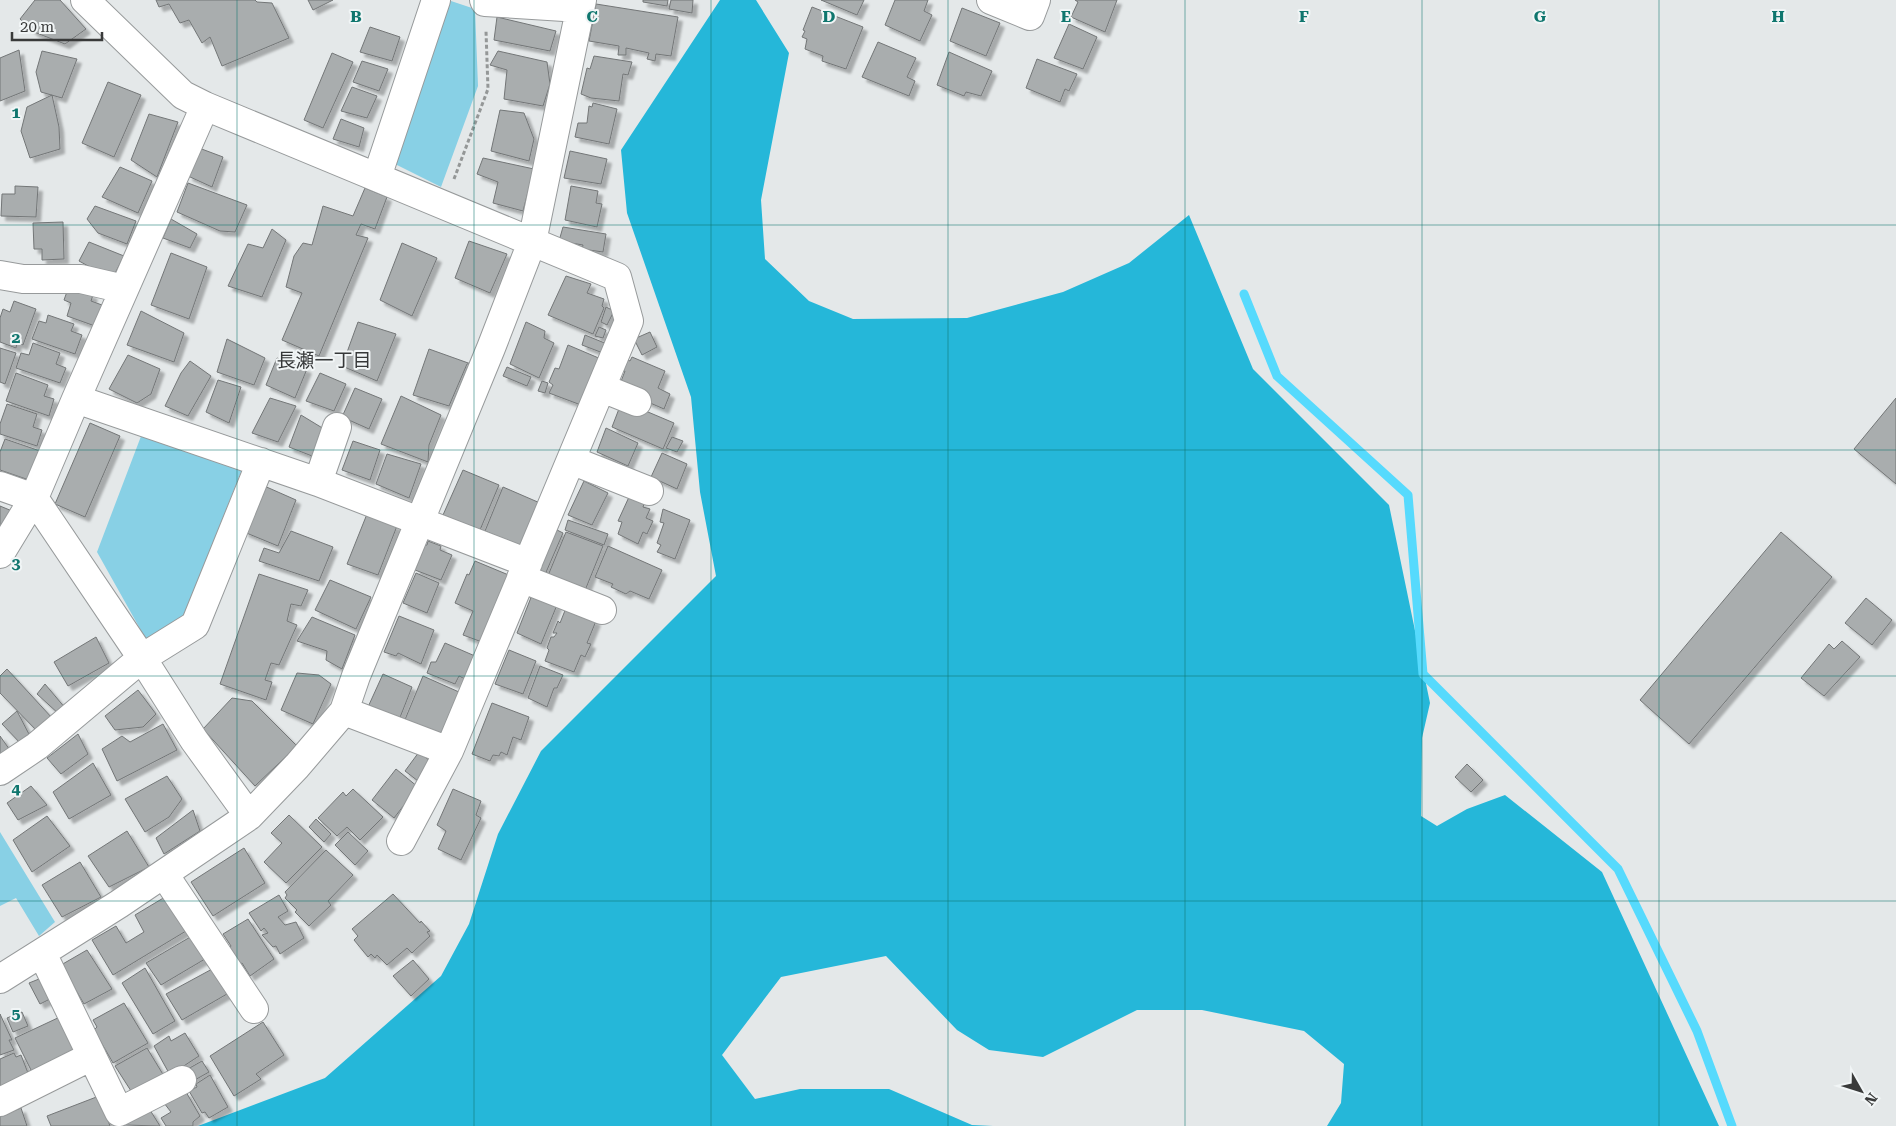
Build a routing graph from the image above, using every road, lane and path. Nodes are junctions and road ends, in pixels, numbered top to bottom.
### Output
1 (85, 0) edge
2 (436, 0) edge
3 (991, 0) edge
4 (1036, 0) edge
5 (485, 1) edge
6 (581, 4) edge
7 (205, 106) junction
8 (377, 178) junction
9 (444, 205) junction
10 (532, 242) junction
11 (0, 276) edge
12 (124, 289) junction
13 (602, 388) junction
14 (76, 399) junction
15 (637, 402) dead end
16 (337, 427) dead end
17 (571, 460) junction
18 (261, 462) junction
19 (318, 482) junction
20 (0, 486) edge
21 (649, 491) dead end
22 (34, 498) junction
23 (420, 521) junction
24 (0, 554) edge
25 (525, 570) junction
26 (602, 610) dead end
27 (142, 658) junction
28 (344, 711) junction
29 (449, 751) junction
30 (0, 771) edge
31 (249, 816) junction
32 (402, 841) dead end
33 (164, 874) junction
34 (42, 953) junction
35 (0, 979) edge
36 (254, 1009) dead end
37 (92, 1056) junction
38 (182, 1080) dead end
39 (0, 1102) edge

1 - 7 street
2 - 8 street
3 - 4 street
5 - 6 street
5 - 9 path
6 - 10 street
7 - 8 street
7 - 12 street
8 - 9 street
9 - 10 street
10 - 13 street
10 - 23 street
11 - 12 street
12 - 14 street
13 - 15 street
13 - 17 street
14 - 18 street
14 - 22 street
16 - 19 street
17 - 21 street
17 - 25 street
18 - 19 street
18 - 27 street
19 - 23 street
20 - 22 street
22 - 24 street
22 - 27 street
23 - 25 street
23 - 28 street
25 - 26 street
25 - 29 street
27 - 30 street
27 - 31 street
28 - 29 street
28 - 31 street
29 - 32 street
31 - 33 street
33 - 34 street
33 - 36 street
34 - 35 street
34 - 37 street
37 - 38 street
37 - 39 street

